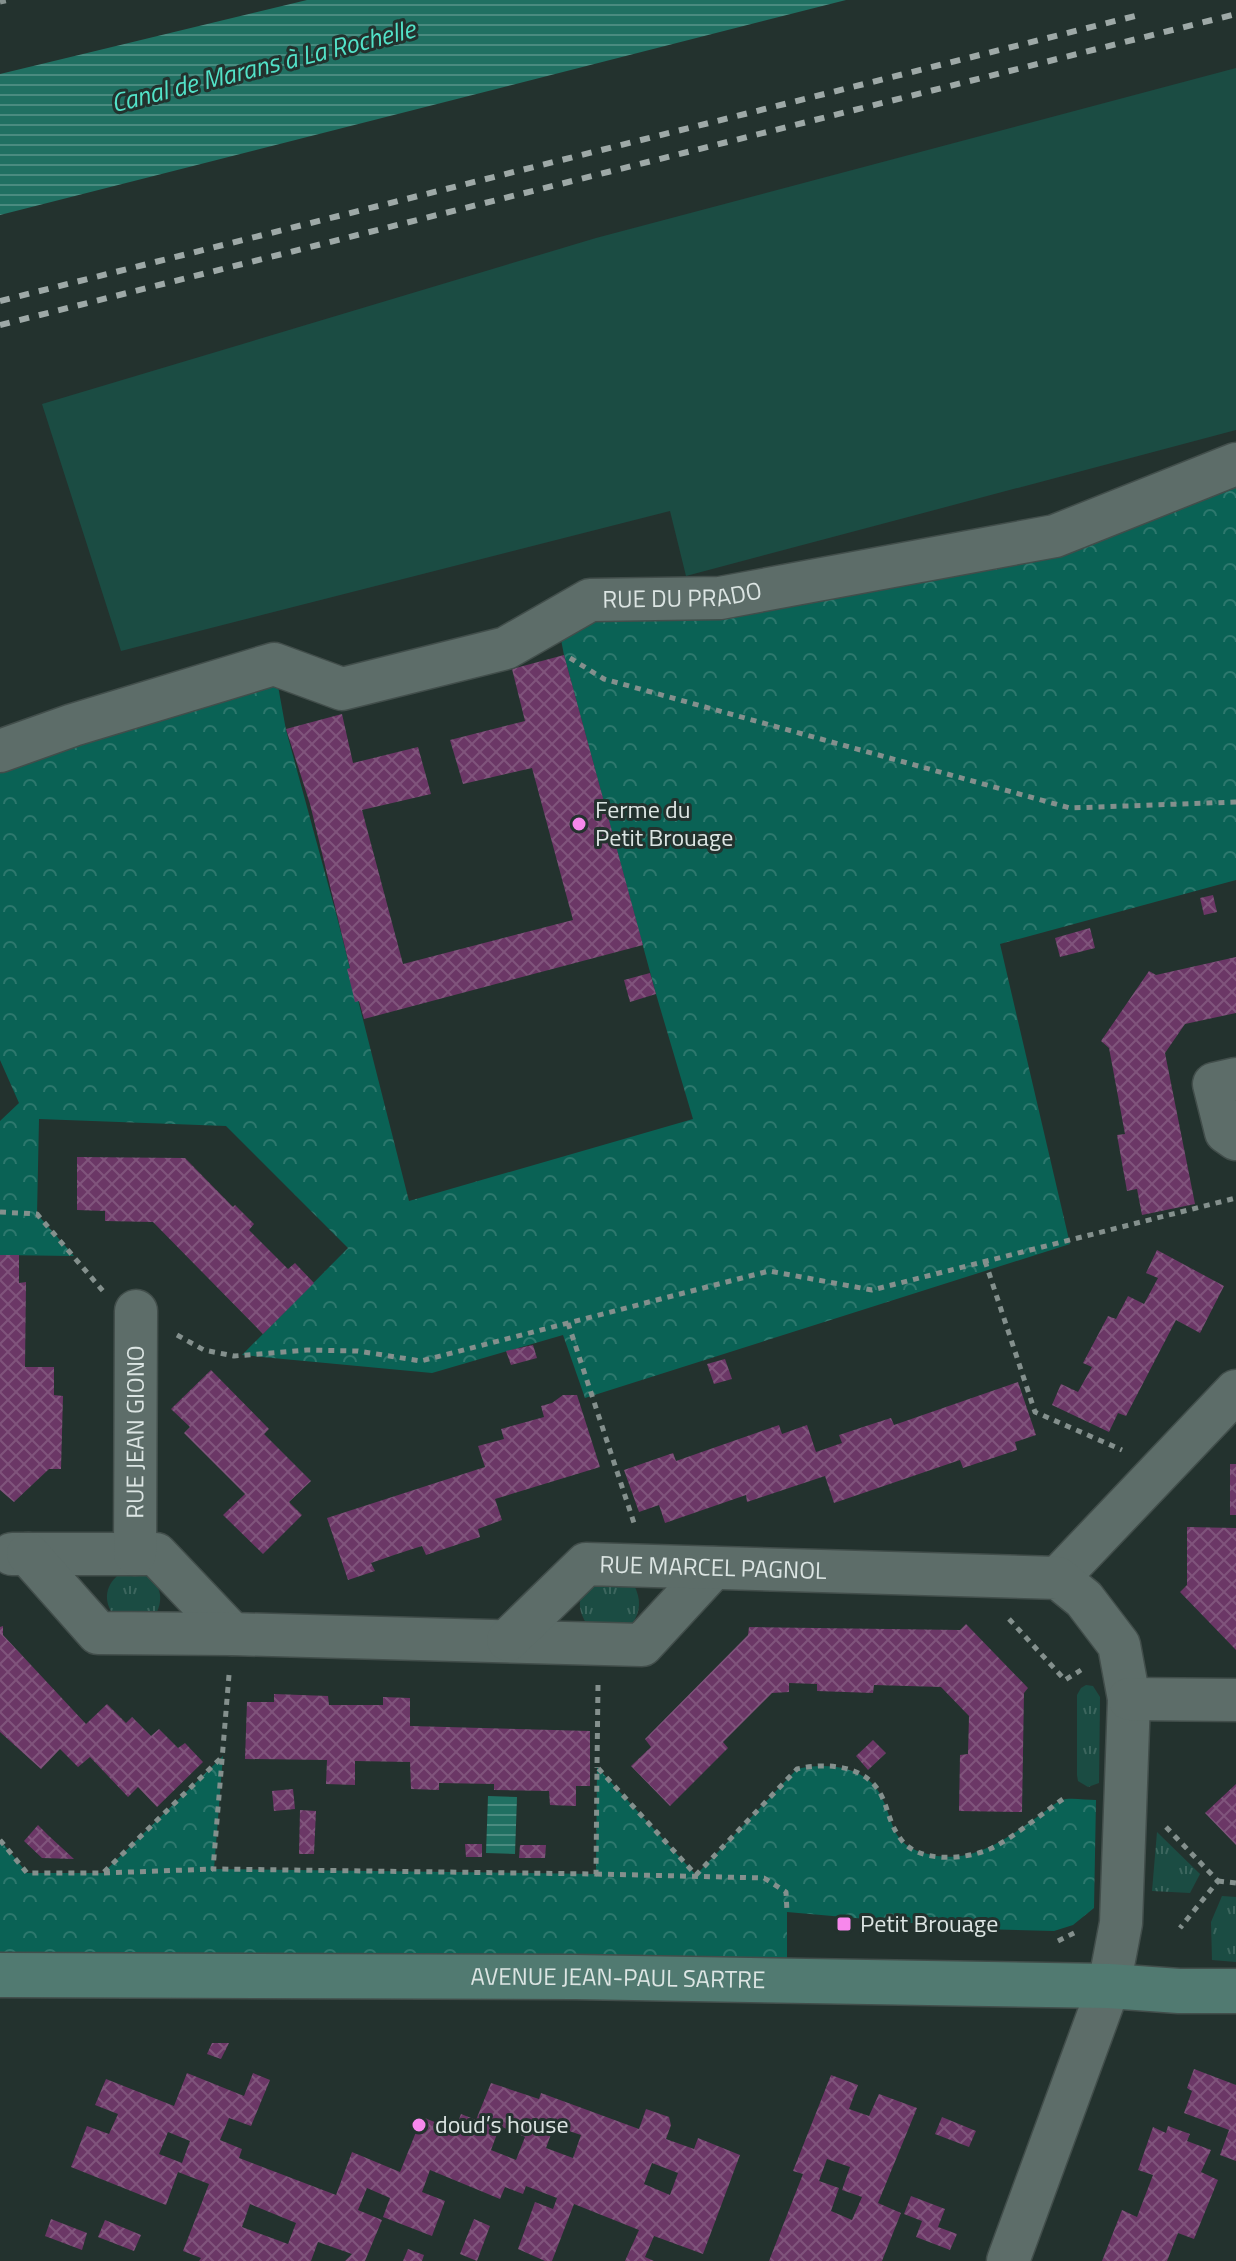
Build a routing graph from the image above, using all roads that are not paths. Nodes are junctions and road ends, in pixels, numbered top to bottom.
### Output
1 (1236, 464) edge
2 (0, 751) edge
3 (1236, 1079) edge
4 (1236, 1139) edge
5 (136, 1311) road end
6 (1236, 1391) edge
7 (14, 1554) edge
8 (135, 1554) junction
9 (713, 1568) junction
10 (1058, 1578) junction
11 (232, 1634) junction
12 (508, 1640) junction
13 (1129, 1699) junction
14 (1236, 1700) edge
15 (0, 1975) edge
16 (1109, 1986) junction
17 (1236, 1991) edge
18 (1008, 2261) edge

1 - 2 street, RUE DU PRADO
3 - 4 street
5 - 8 street, RUE JEAN GIONO
6 - 10 street
7 - 8 street
7 - 11 street
8 - 11 street
9 - 10 street, RUE MARCEL PAGNOL
9 - 12 street, RUE MARCEL PAGNOL
9 - 12 street
10 - 13 street
11 - 12 street
13 - 14 street
13 - 16 street
15 - 16 main road, AVENUE JEAN-PAUL SARTRE
16 - 17 main road, AVENUE JEAN-PAUL SARTRE
16 - 18 street

